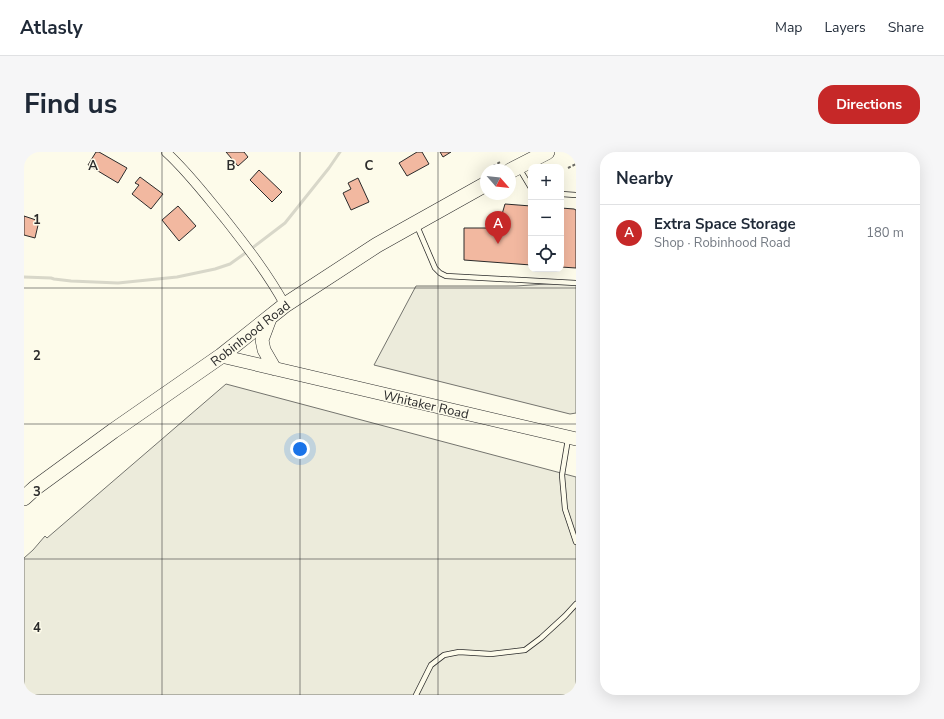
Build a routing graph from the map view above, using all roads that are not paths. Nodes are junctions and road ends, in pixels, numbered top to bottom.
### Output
1 (166, 152) edge
2 (546, 152) edge
3 (516, 168) edge
4 (516, 171) edge
5 (528, 185) edge
6 (480, 187) edge
7 (564, 194) edge
8 (576, 195) edge
9 (415, 223) junction
10 (576, 283) edge
11 (285, 305) junction
12 (271, 316) junction
13 (221, 356) junction
14 (275, 369) junction
15 (572, 438) edge
16 (24, 498) edge
17 (576, 542) edge
18 (576, 604) edge
19 (416, 695) edge

1 - 11 street
2 - 3 main road
4 - 5 lane
6 - 9 main road, Robinhood Road
7 - 8 lane
9 - 10 lane
9 - 11 main road, Robinhood Road
11 - 12 main road, Robinhood Road
12 - 13 main road, Robinhood Road
12 - 14 street
13 - 14 street, Whitaker Road
13 - 16 main road, Robinhood Road
14 - 15 street, Whitaker Road
15 - 17 lane
18 - 19 lane

